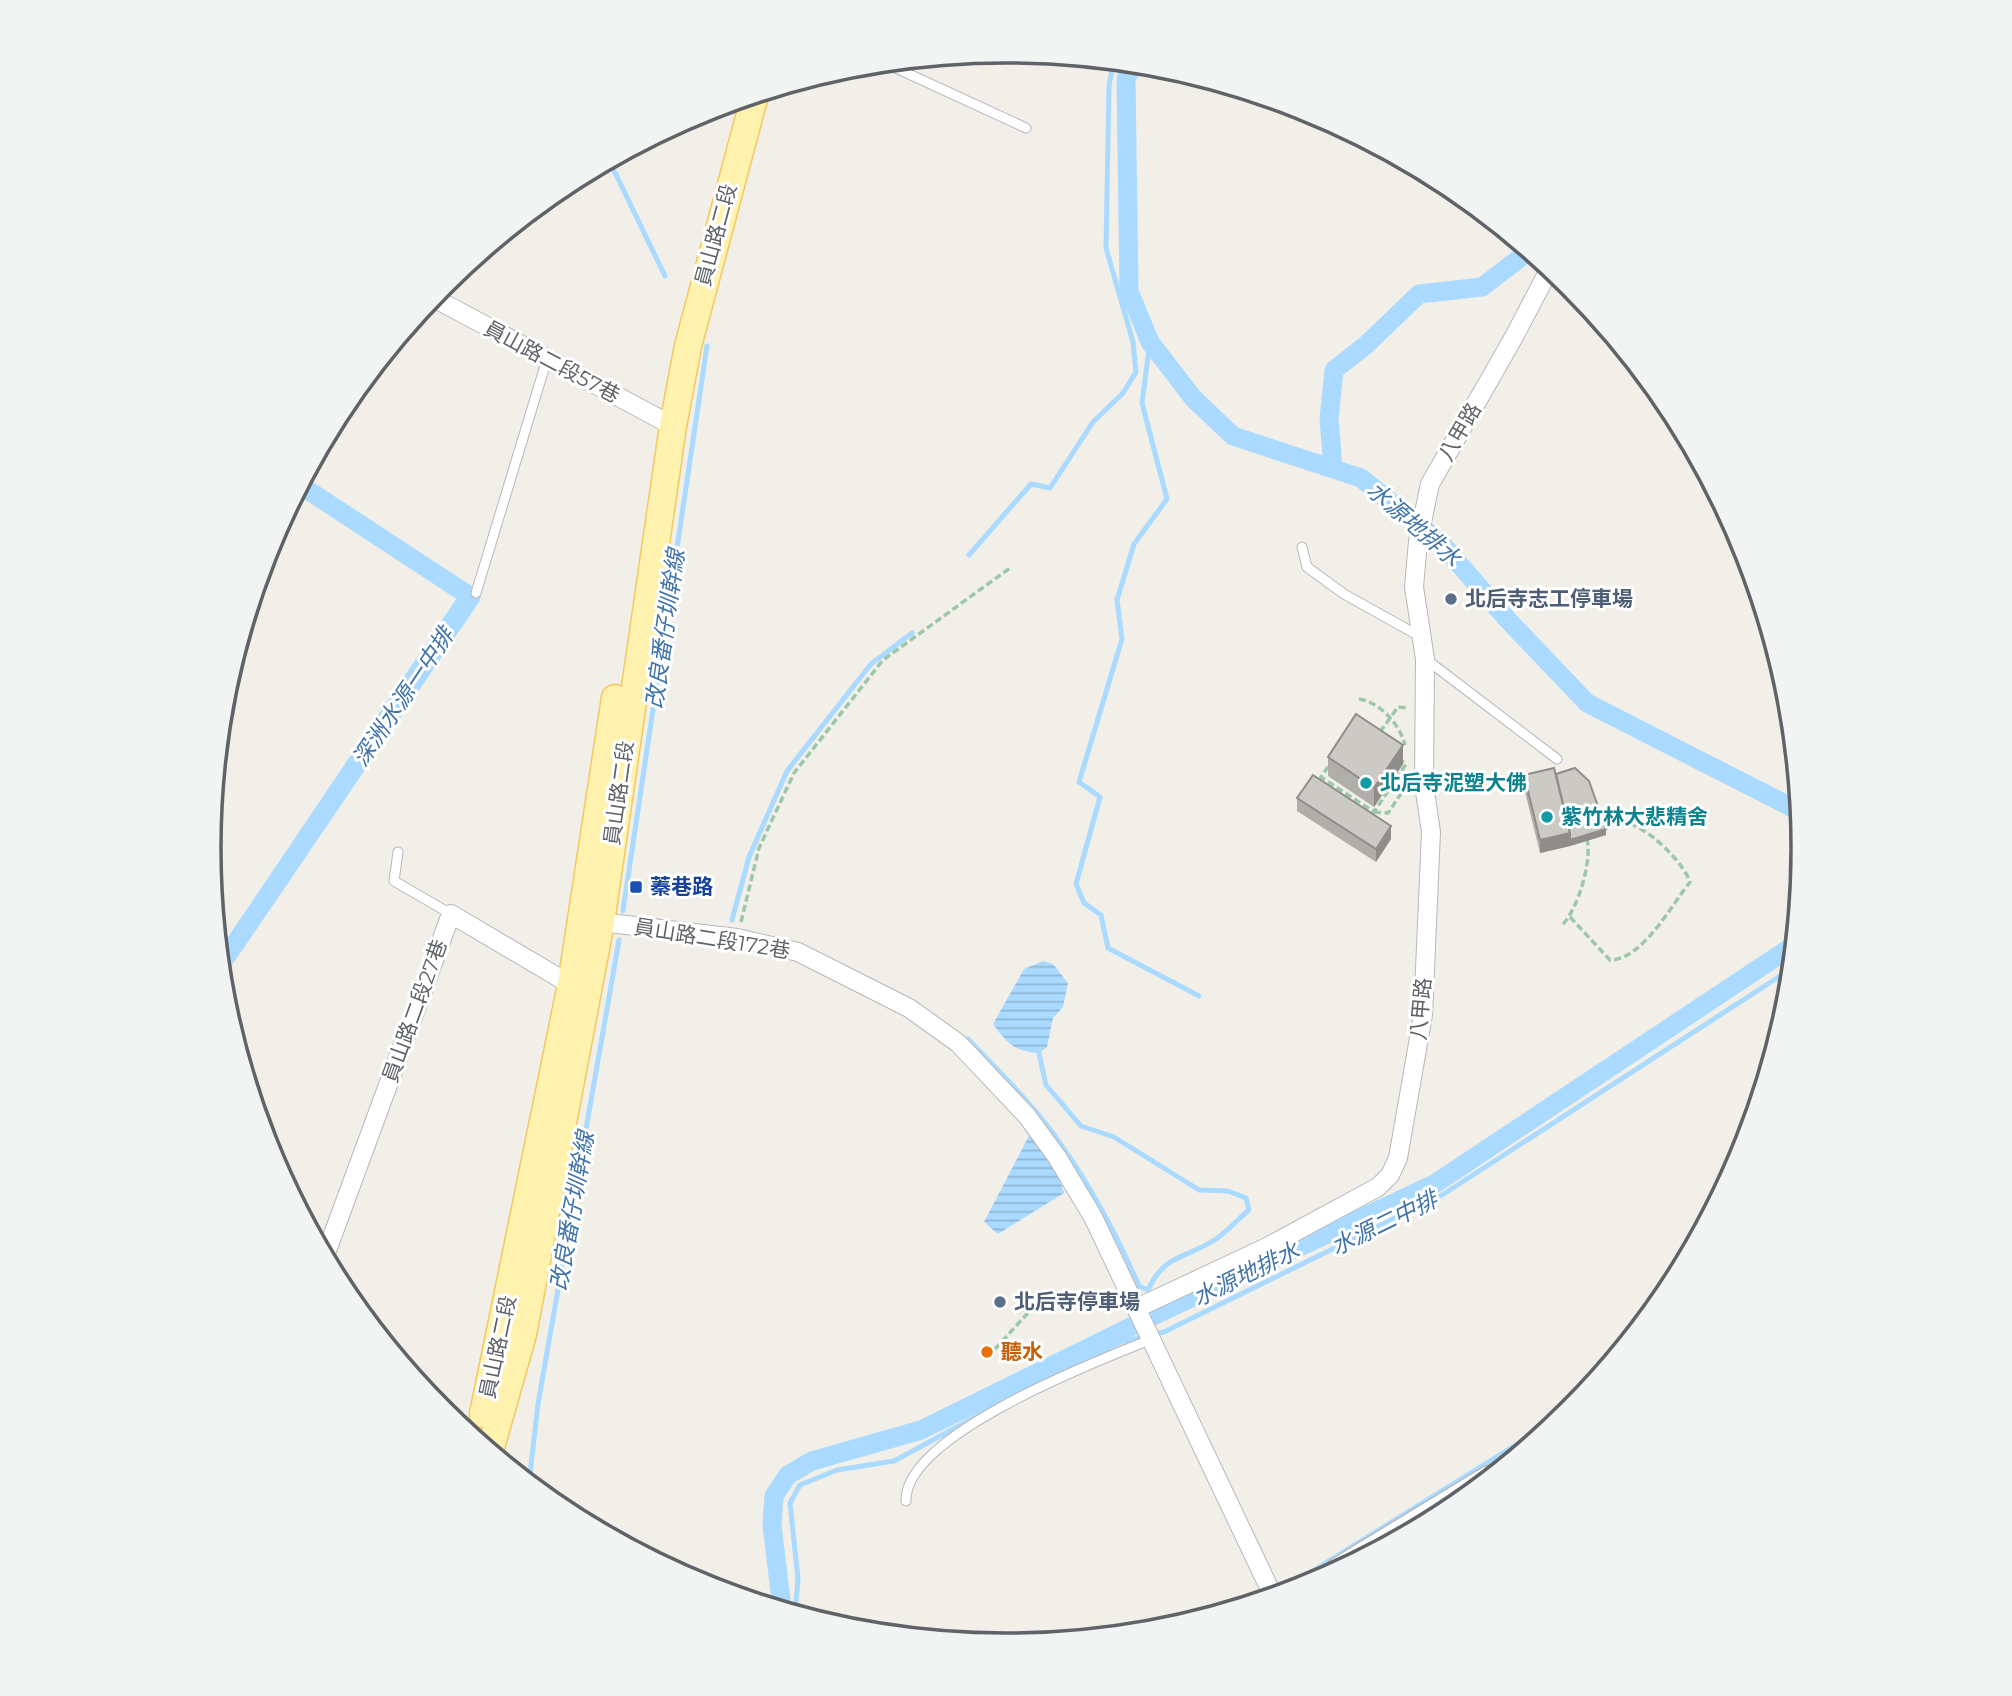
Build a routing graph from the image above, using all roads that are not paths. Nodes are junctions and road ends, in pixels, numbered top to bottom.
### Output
1 (900, 71) edge
2 (752, 106) edge
3 (733, 113) edge
4 (1026, 128) dead end
5 (1545, 278) edge
6 (442, 302) edge
7 (547, 359) junction
8 (665, 422) junction
9 (1302, 547) dead end
10 (476, 593) dead end
11 (1423, 638) junction
12 (1425, 659) junction
13 (1557, 759) dead end
14 (398, 852) dead end
15 (451, 914) junction
16 (591, 921) junction
17 (579, 990) junction
18 (329, 1245) edge
19 (1143, 1322) junction
20 (478, 1428) edge
21 (493, 1442) edge
22 (906, 1501) dead end
23 (1269, 1587) edge

1 - 4 lane
2 - 8 main road, 員山路二段
3 - 8 main road, 員山路二段
5 - 11 street, 八甲路
6 - 7 street, 員山路二段57巷
7 - 8 street, 員山路二段57巷
7 - 10 lane
8 - 16 main road, 員山路二段
9 - 11 lane
11 - 12 street, 八甲路
12 - 13 lane
12 - 19 street, 八甲路
14 - 15 lane
15 - 17 street, 員山路二段27巷
15 - 18 street, 員山路二段27巷
16 - 17 main road, 員山路二段
16 - 19 street, 員山路二段172巷
17 - 20 main road, 員山路二段
17 - 21 main road, 員山路二段
19 - 22 lane
19 - 23 street

